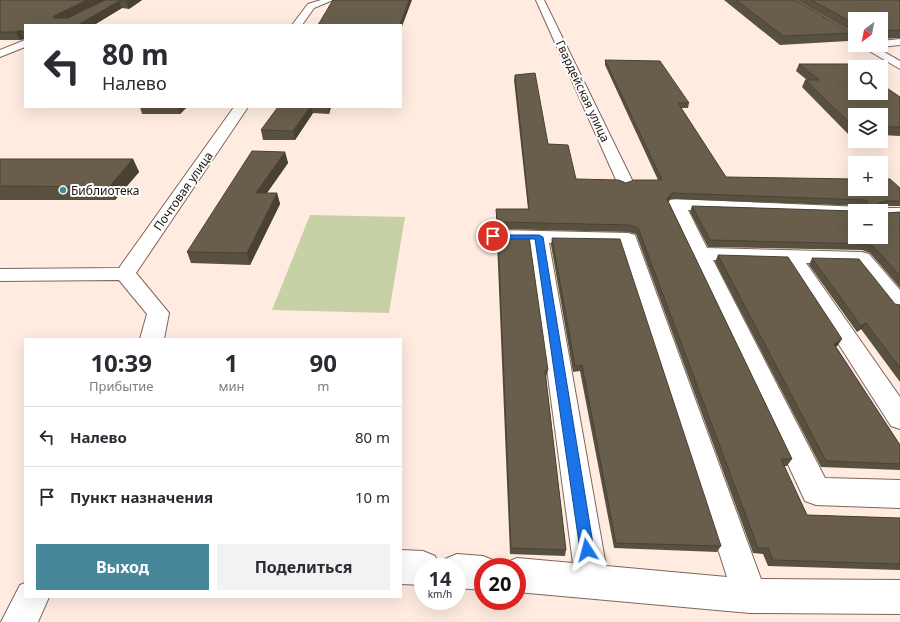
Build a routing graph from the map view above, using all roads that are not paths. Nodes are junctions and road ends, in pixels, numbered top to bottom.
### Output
1 (329, 0) edge
2 (540, 0) edge
3 (787, 0) edge
4 (299, 24) edge
5 (848, 36) edge
6 (24, 42) edge
7 (900, 42) edge
8 (888, 43) edge
9 (876, 52) edge
10 (2, 53) edge
11 (900, 66) edge
12 (240, 108) edge
13 (625, 182) edge
14 (848, 212) edge
15 (888, 213) edge
16 (900, 213) edge
17 (493, 236) dead end
18 (539, 237) junction
19 (701, 254) junction
20 (792, 256) junction
21 (125, 274) junction
22 (0, 275) edge
23 (891, 282) edge
24 (900, 304) edge
25 (152, 338) edge
26 (900, 418) edge
27 (900, 494) edge
28 (402, 567) edge
29 (414, 568) edge
30 (526, 577) edge
31 (592, 581) junction
32 (750, 596) junction
33 (900, 597) edge
34 (31, 598) edge
35 (19, 622) edge

1 - 4 street
2 - 13 street, Гвардейская улица
3 - 5 street
6 - 10 street
7 - 8 street
9 - 11 street
12 - 21 street, Почтовая улица
14 - 19 street
15 - 16 street
17 - 18 street
18 - 31 street
18 - 32 street
19 - 20 street
19 - 27 street
20 - 23 street
20 - 26 street
21 - 22 street
21 - 25 street
23 - 24 street
28 - 29 street
30 - 31 street
31 - 32 street
32 - 33 street
34 - 35 street

